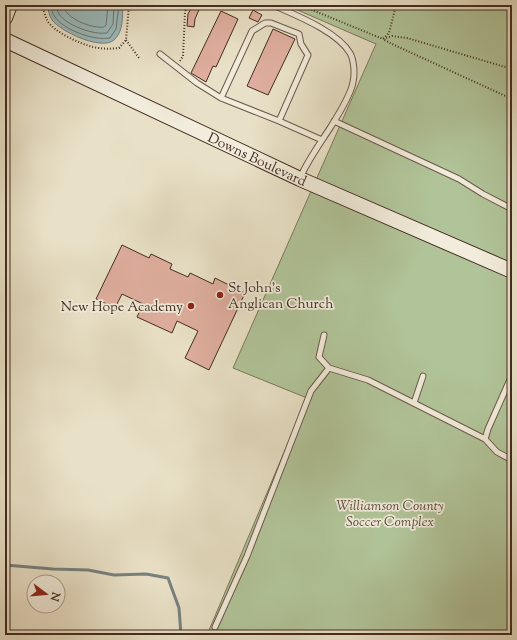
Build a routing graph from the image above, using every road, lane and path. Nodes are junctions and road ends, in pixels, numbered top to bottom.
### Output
1 (10, 5) edge
2 (43, 5) edge
3 (129, 5) edge
4 (187, 5) edge
5 (273, 5) edge
6 (300, 5) edge
7 (396, 5) edge
8 (5, 18) edge
9 (383, 39) junction
10 (5, 40) edge
11 (126, 40) junction
12 (160, 54) dead end
13 (139, 58) dead end
14 (179, 64) dead end
15 (512, 69) edge
16 (221, 98) junction
17 (512, 99) edge
18 (279, 121) junction
19 (334, 121) junction
20 (322, 140) junction
21 (300, 179) junction
22 (512, 209) edge
23 (512, 271) edge
24 (324, 335) dead end
25 (328, 368) junction
26 (512, 375) edge
27 (423, 376) dead end
28 (414, 403) junction
29 (485, 439) junction
30 (511, 458) edge
31 (215, 627) dead end

1 - 8 street
2 - 11 path
3 - 11 path
4 - 14 path
5 - 19 lane
6 - 9 path
7 - 9 path
9 - 15 path
9 - 17 path
10 - 21 street, Downs Boulevard
11 - 13 path
12 - 16 lane
16 - 18 lane
16 - 18 lane
18 - 20 lane
19 - 20 lane
19 - 22 lane
20 - 21 lane
21 - 23 street, Downs Boulevard
24 - 25 lane
25 - 28 lane
25 - 31 lane
26 - 29 lane
27 - 28 lane
28 - 29 lane
29 - 30 lane

